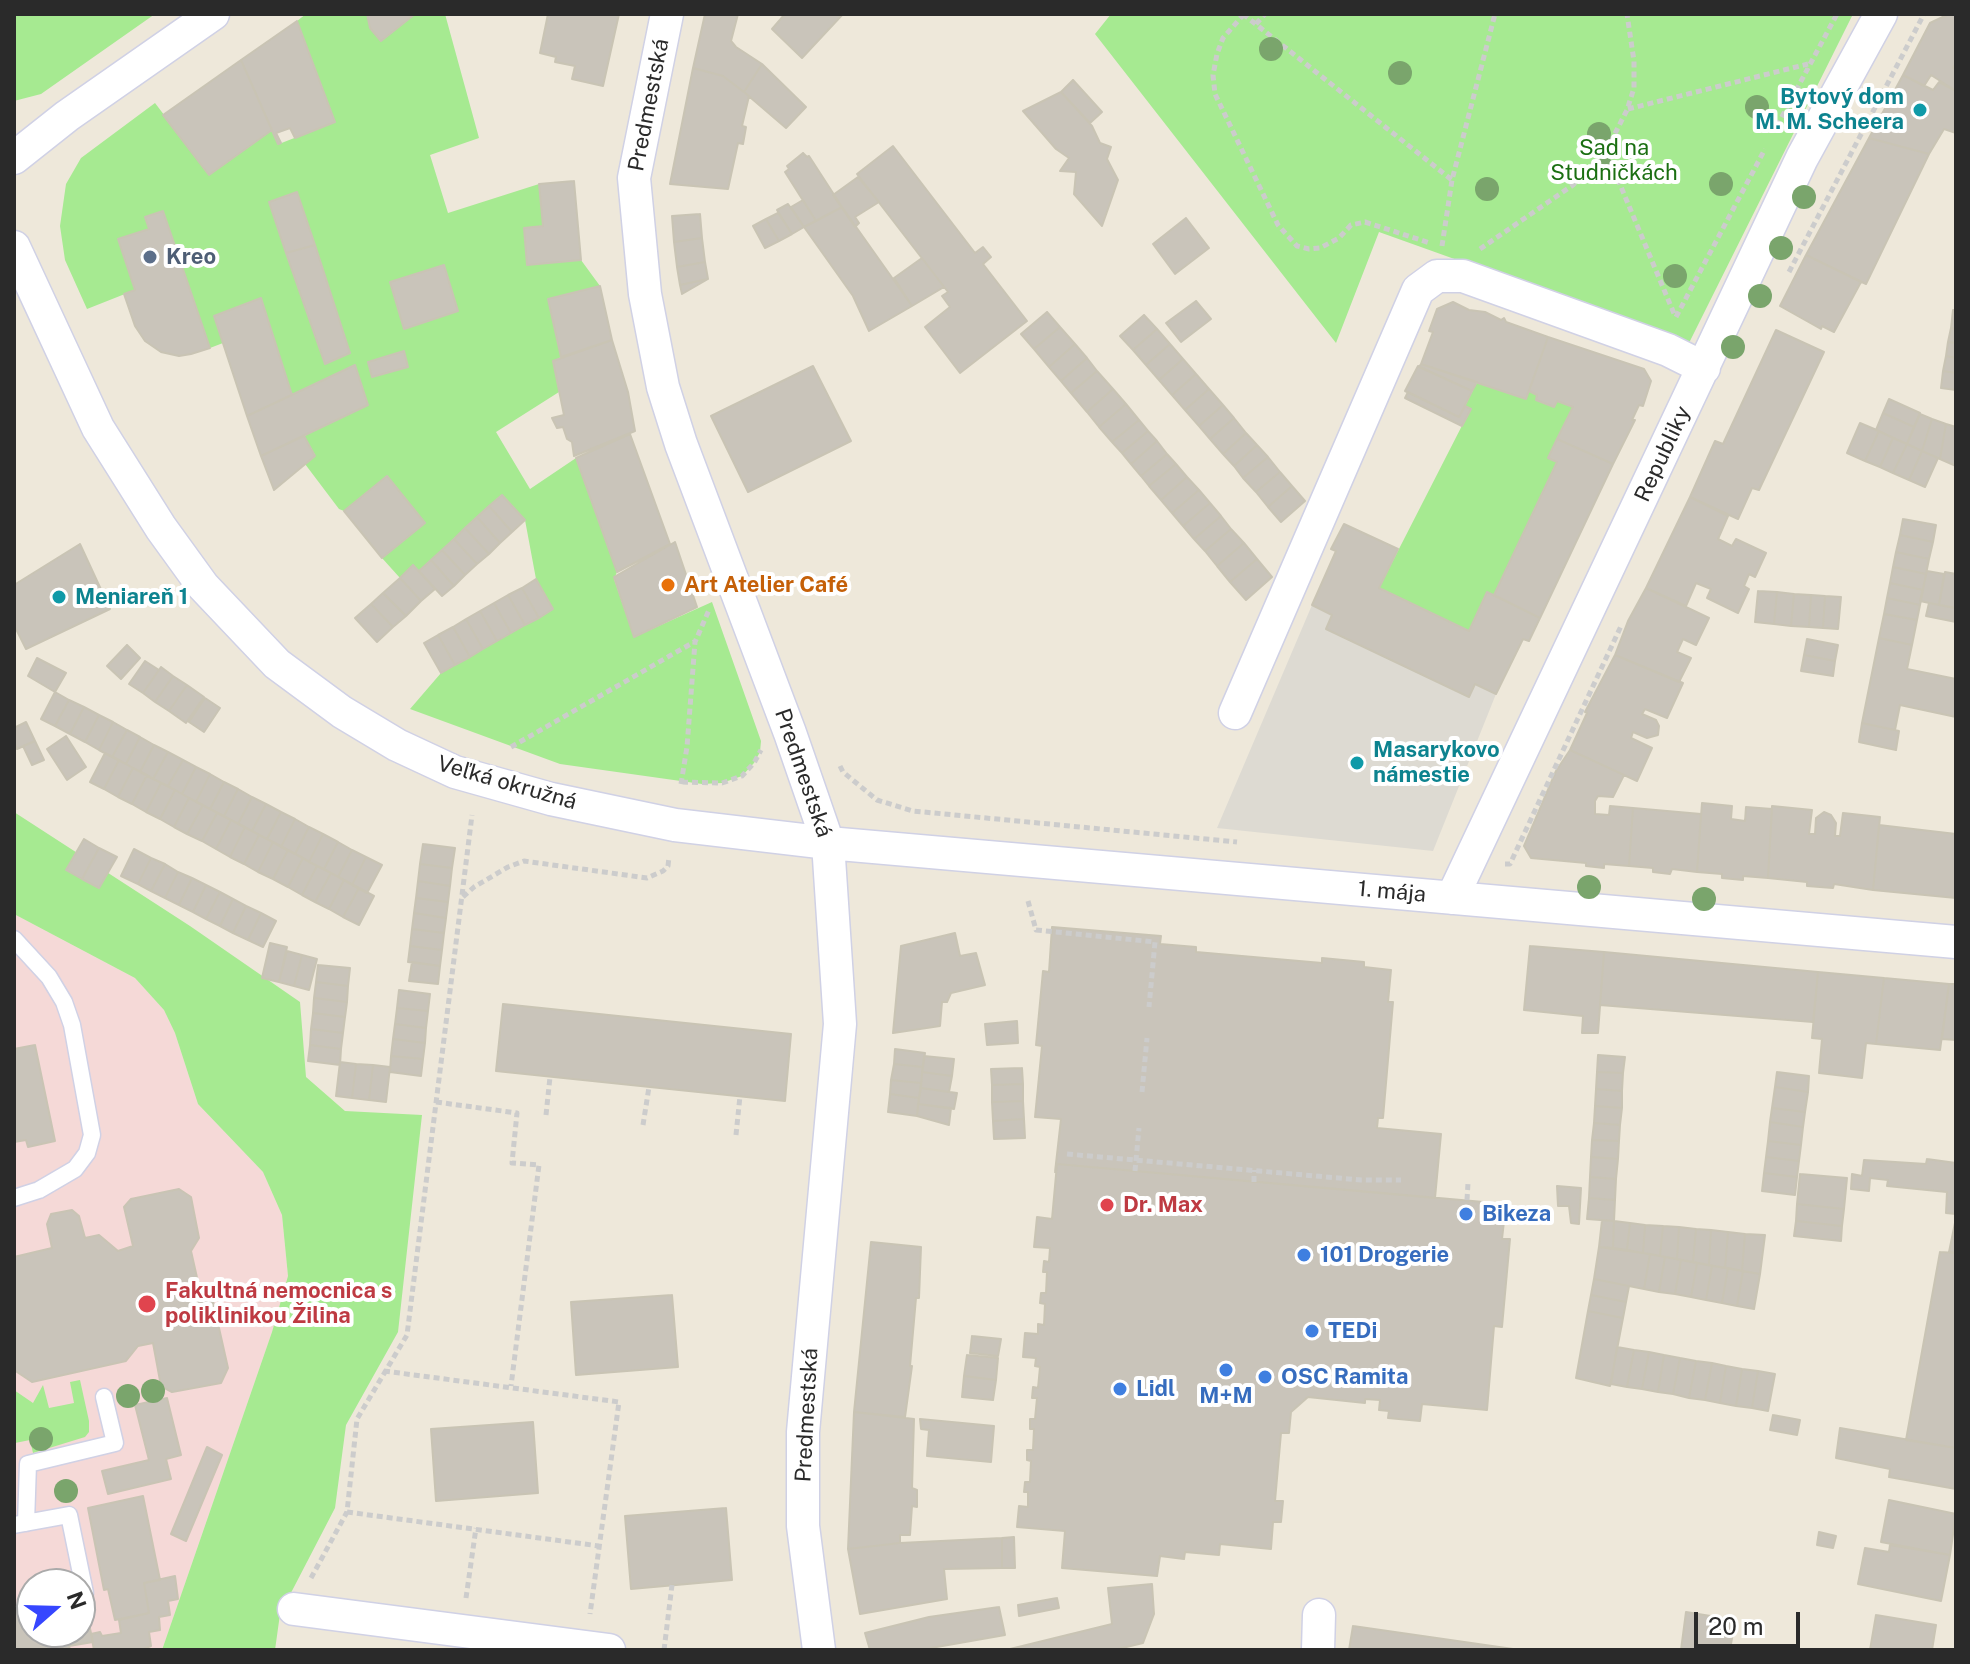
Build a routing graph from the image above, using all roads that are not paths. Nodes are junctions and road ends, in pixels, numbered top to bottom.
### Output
1 (213, 14) edge
2 (667, 14) edge
3 (1881, 14) edge
4 (14, 158) edge
5 (14, 247) edge
6 (1704, 368) junction
7 (1235, 713) dead end
8 (828, 843) junction
9 (1452, 898) junction
10 (14, 939) edge
11 (1956, 942) edge
12 (14, 1198) edge
13 (104, 1397) dead end
14 (20, 1524) edge
15 (80, 1568) edge
16 (294, 1609) road end
17 (1319, 1615) dead end
18 (592, 1641) edge
19 (819, 1650) edge
20 (1318, 1650) edge

1 - 4 street
2 - 8 street, Predmestská
3 - 6 street, Republiky
5 - 8 street, Veľká okružná
6 - 7 street
6 - 9 street, Republiky
8 - 9 street, 1. mája
8 - 19 street, Predmestská
9 - 11 street, 1. mája
10 - 12 lane
13 - 14 lane
14 - 15 lane
16 - 18 street
17 - 20 street

